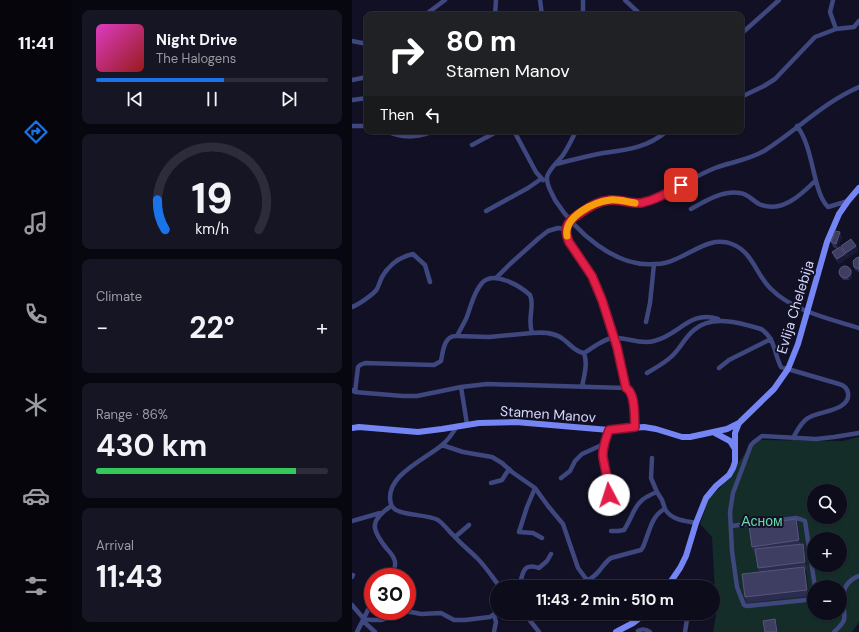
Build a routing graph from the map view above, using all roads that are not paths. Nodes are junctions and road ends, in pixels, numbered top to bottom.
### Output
1 (445, 0) edge
2 (496, 0) edge
3 (540, 0) edge
4 (583, 0) edge
5 (625, 0) edge
6 (779, 0) edge
7 (833, 0) edge
8 (429, 12) edge
9 (495, 12) edge
10 (542, 12) edge
11 (583, 12) edge
12 (638, 12) edge
13 (859, 21) edge
14 (836, 29) junction
15 (744, 31) edge
16 (352, 41) edge
17 (364, 43) edge
18 (364, 78) edge
19 (352, 80) edge
20 (859, 87) edge
21 (744, 95) edge
22 (364, 98) edge
23 (352, 100) edge
24 (352, 126) edge
25 (364, 126) edge
26 (798, 126) junction
27 (392, 134) edge
28 (427, 134) edge
29 (492, 134) edge
30 (516, 134) edge
31 (574, 134) edge
32 (662, 134) edge
33 (472, 144) dead end
34 (556, 164) junction
35 (541, 179) junction
36 (816, 181) junction
37 (548, 184) junction
38 (859, 188) edge
39 (848, 201) junction
40 (691, 209) dead end
41 (486, 211) dead end
42 (570, 221) junction
43 (566, 229) junction
44 (654, 264) junction
45 (496, 278) junction
46 (430, 282) dead end
47 (352, 308) edge
48 (807, 311) junction
49 (722, 320) junction
50 (646, 322) dead end
51 (859, 328) edge
52 (532, 333) junction
53 (457, 336) junction
54 (614, 338) junction
55 (771, 339) junction
56 (584, 353) junction
57 (719, 368) dead end
58 (788, 369) junction
59 (647, 373) dead end
60 (461, 387) junction
61 (582, 387) junction
62 (626, 388) junction
63 (354, 391) edge
64 (738, 423) junction
65 (467, 424) junction
66 (457, 426) junction
67 (635, 427) junction
68 (352, 428) edge
69 (609, 430) junction
70 (714, 433) junction
71 (859, 433) edge
72 (793, 438) junction
73 (604, 444) junction
74 (442, 445) junction
75 (735, 449) junction
76 (652, 458) dead end
77 (508, 469) junction
78 (729, 475) junction
79 (561, 478) dead end
80 (492, 483) dead end
81 (735, 486) junction
82 (535, 488) junction
83 (657, 492) junction
84 (601, 501) dead end
85 (391, 506) junction
86 (665, 509) junction
87 (381, 512) junction
88 (352, 521) edge
89 (696, 523) junction
90 (469, 525) dead end
91 (731, 526) junction
92 (611, 531) dead end
93 (455, 538) junction
94 (542, 538) dead end
95 (551, 554) dead end
96 (395, 568) edge
97 (859, 576) edge
98 (673, 579) edge
99 (495, 580) edge
100 (521, 580) edge
101 (814, 580) edge
102 (807, 600) edge
103 (352, 605) edge
104 (490, 617) edge
105 (363, 620) junction
106 (496, 620) edge
107 (530, 620) edge
108 (637, 620) edge
109 (687, 620) edge
110 (633, 623) junction
111 (638, 631) edge
112 (357, 632) edge
113 (376, 632) edge
114 (494, 632) edge
115 (539, 632) edge
116 (616, 632) edge
117 (650, 632) edge
118 (685, 632) edge
119 (834, 632) edge

1 - 8 street
2 - 9 street
3 - 10 street
4 - 11 street
5 - 12 street
6 - 15 street
7 - 14 street
13 - 14 street
14 - 21 street
16 - 17 street
18 - 19 street
20 - 26 street
22 - 23 street
24 - 25 street
26 - 36 street
26 - 42 street
27 - 28 street
29 - 33 street
30 - 35 street
31 - 34 street
32 - 34 street
34 - 37 street
35 - 37 street
35 - 41 street
36 - 39 street
36 - 40 street
37 - 42 street
38 - 39 street, Evlija Chelebija
39 - 48 street, Evlija Chelebija
42 - 43 street
42 - 44 street
43 - 45 street
43 - 54 street
44 - 48 street
44 - 50 street
45 - 52 street
45 - 53 street
46 - 47 street
48 - 51 street
48 - 58 street, Evlija Chelebija
49 - 54 street
49 - 55 street
49 - 59 street
52 - 53 street
52 - 56 street
53 - 63 street
54 - 56 street
54 - 62 street
55 - 57 street
55 - 58 street
56 - 61 street
58 - 64 street, Evlija Chelebija
58 - 72 street
60 - 61 street
60 - 63 street
60 - 65 street
61 - 62 street
62 - 67 street
64 - 70 street, Stamen Manov
64 - 75 street
65 - 66 street, Stamen Manov
65 - 69 street, Stamen Manov
66 - 68 street, Stamen Manov
66 - 74 street
67 - 69 street, Stamen Manov
67 - 70 street, Stamen Manov
69 - 73 street
70 - 75 street
71 - 72 street
72 - 81 street
73 - 79 street
73 - 84 street
74 - 77 street
74 - 85 street
75 - 78 street
76 - 83 street
77 - 80 street
77 - 82 street
78 - 81 street
78 - 89 street
81 - 91 street
82 - 86 street
82 - 94 street
83 - 86 street
83 - 92 street
85 - 87 street
85 - 93 street
86 - 89 street
87 - 88 street
87 - 96 street
89 - 98 street
90 - 93 street
91 - 101 street
91 - 102 street
93 - 99 street
95 - 100 street
97 - 119 street
103 - 105 street
104 - 105 street
105 - 112 street
105 - 113 street
106 - 114 street
107 - 115 street
108 - 110 street
109 - 118 street
110 - 111 street
110 - 116 street
111 - 117 street

